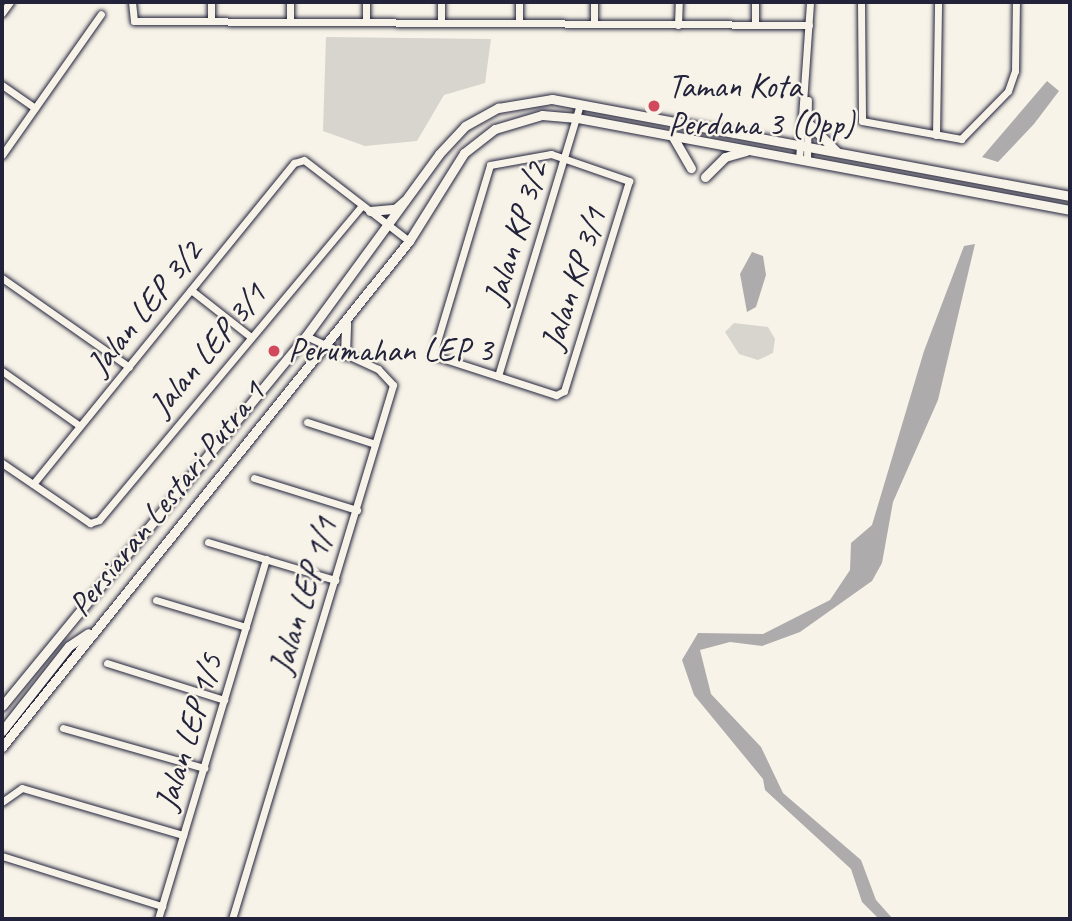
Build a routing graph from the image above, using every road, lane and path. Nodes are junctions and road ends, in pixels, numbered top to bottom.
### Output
1 (10, 2) edge
2 (132, 2) edge
3 (211, 2) edge
4 (290, 2) edge
5 (366, 2) edge
6 (441, 2) edge
7 (519, 2) edge
8 (594, 2) edge
9 (678, 2) edge
10 (755, 2) edge
11 (810, 2) edge
12 (862, 2) edge
13 (938, 2) edge
14 (1016, 2) edge
15 (2, 13) edge
16 (101, 14) dead end
17 (366, 19) junction
18 (211, 20) junction
19 (441, 20) junction
20 (290, 21) junction
21 (519, 22) junction
22 (594, 22) junction
23 (678, 25) junction
24 (755, 25) junction
25 (809, 25) junction
26 (2, 85) edge
27 (806, 89) junction
28 (580, 104) junction
29 (35, 108) junction
30 (577, 118) junction
31 (810, 125) junction
32 (936, 135) junction
33 (673, 136) junction
34 (804, 146) junction
35 (747, 151) junction
36 (838, 152) junction
37 (2, 155) edge
38 (564, 158) junction
39 (803, 161) junction
40 (691, 168) dead end
41 (705, 177) dead end
42 (419, 184) junction
43 (1070, 196) edge
44 (366, 208) junction
45 (1070, 209) edge
46 (391, 228) junction
47 (409, 241) junction
48 (2, 278) edge
49 (191, 290) junction
50 (348, 318) junction
51 (306, 336) junction
52 (251, 337) junction
53 (325, 346) junction
54 (345, 355) junction
55 (129, 367) junction
56 (2, 371) edge
57 (498, 376) junction
58 (307, 422) dead end
59 (80, 426) junction
60 (375, 444) junction
61 (2, 463) edge
62 (254, 478) dead end
63 (33, 484) junction
64 (356, 510) junction
65 (208, 542) dead end
66 (266, 559) junction
67 (335, 580) junction
68 (156, 600) dead end
69 (97, 625) junction
70 (246, 627) junction
71 (107, 663) dead end
72 (224, 700) junction
73 (2, 706) edge
74 (63, 727) dead end
75 (2, 731) edge
76 (2, 747) edge
77 (204, 768) junction
78 (2, 802) edge
79 (183, 835) junction
80 (2, 856) edge
81 (162, 906) junction
82 (158, 919) edge
83 (232, 919) edge

1 - 15 street
2 - 18 street
3 - 18 street
4 - 20 street
5 - 17 street
6 - 19 street
7 - 21 street
8 - 22 street
9 - 23 street
10 - 24 street
11 - 25 street
12 - 32 street
13 - 32 street
14 - 32 street
16 - 29 street
17 - 19 street
17 - 20 street
18 - 20 street
19 - 21 street
21 - 22 street
22 - 23 street
23 - 24 street
24 - 25 street
25 - 27 street
26 - 29 street
27 - 31 street
27 - 34 street
28 - 30 street, Jalan KP 3/2
28 - 34 street
28 - 42 street
29 - 37 street
30 - 33 street, Persiaran Lestari Putra 1
30 - 38 street, Jalan KP 3/2
30 - 47 street, Persiaran Lestari Putra 1
31 - 34 street
31 - 36 street
33 - 35 street, Persiaran Lestari Putra 1
33 - 40 street
34 - 36 street
34 - 39 street
35 - 39 street, Persiaran Lestari Putra 1
35 - 41 street
36 - 43 street
38 - 57 street, Jalan KP 3/2
38 - 57 street, Jalan KP 3/1
38 - 57 street, Jalan KP 3/1
39 - 45 street, Persiaran Lestari Putra 1
42 - 44 street
42 - 46 street, Persiaran Lestari Putra 1
44 - 46 street
44 - 49 street, Jalan LEP 3/2
44 - 52 street, Jalan LEP 3/1
46 - 47 street
46 - 51 street, Persiaran Lestari Putra 1
47 - 50 street, Persiaran Lestari Putra 1
48 - 55 street
49 - 52 street
49 - 55 street, Jalan LEP 3/2
50 - 53 street, Persiaran Lestari Putra 1
50 - 54 street
51 - 53 street, Jalan LEP 1/1
51 - 73 street, Persiaran Lestari Putra 1
52 - 63 street, Jalan LEP 3/1
53 - 54 street, Jalan LEP 1/1
53 - 69 street, Persiaran Lestari Putra 1
54 - 60 street, Jalan LEP 1/1
55 - 59 street, Jalan LEP 3/2
56 - 59 street
58 - 60 street
59 - 63 street, Jalan LEP 3/2
60 - 64 street, Jalan LEP 1/1
61 - 63 street
62 - 64 street
64 - 67 street, Jalan LEP 1/1
65 - 66 street
66 - 67 street
66 - 70 street, Jalan LEP 1/5
67 - 83 street, Jalan LEP 1/1
68 - 70 street
69 - 75 street
69 - 76 street, Persiaran Lestari Putra 1
70 - 72 street, Jalan LEP 1/5
71 - 72 street
72 - 77 street, Jalan LEP 1/5
74 - 77 street
77 - 79 street, Jalan LEP 1/5
78 - 79 street
79 - 81 street, Jalan LEP 1/5
80 - 81 street
81 - 82 street, Jalan LEP 1/5

